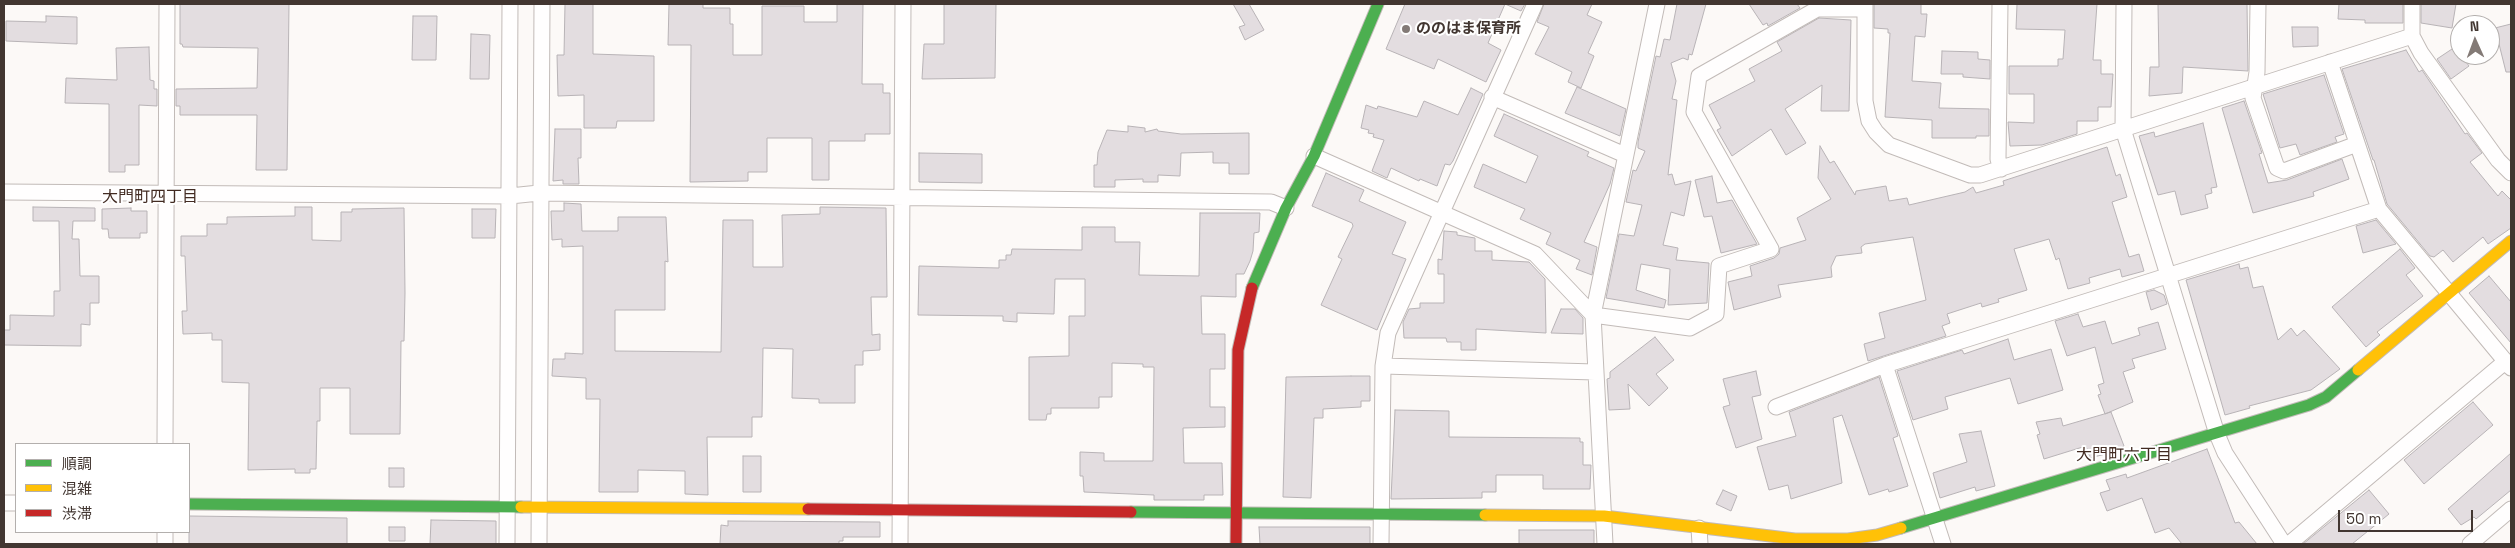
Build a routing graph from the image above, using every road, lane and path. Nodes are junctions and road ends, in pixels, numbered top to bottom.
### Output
1 (167, 4) edge
2 (510, 4) edge
3 (542, 4) edge
4 (903, 4) edge
5 (1378, 4) edge
6 (1535, 4) edge
7 (1657, 4) edge
8 (2000, 4) edge
9 (2124, 4) edge
10 (2258, 4) edge
11 (2412, 4) edge
12 (1865, 6) edge
13 (2412, 36) junction
14 (2330, 62) junction
15 (2255, 86) junction
16 (1492, 97) junction
17 (2122, 129) junction
18 (2357, 144) junction
19 (1625, 155) junction
20 (1314, 156) junction
21 (2001, 169) junction
22 (2511, 173) edge
23 (4, 192) edge
24 (167, 193) junction
25 (540, 193) junction
26 (510, 196) junction
27 (902, 198) junction
28 (1286, 208) junction
29 (2379, 209) junction
30 (1441, 212) junction
31 (2511, 241) edge
32 (2168, 275) junction
33 (2450, 292) junction
34 (1593, 315) junction
35 (1885, 364) junction
36 (2508, 365) edge
37 (1383, 366) junction
38 (1595, 372) junction
39 (1776, 407) dead end
40 (2217, 434) junction
41 (165, 443) edge
42 (190, 504) edge
43 (507, 506) junction
44 (540, 506) junction
45 (2511, 509) edge
46 (900, 510) junction
47 (1236, 512) junction
48 (1381, 514) junction
49 (1604, 516) junction
50 (1935, 519) junction
51 (1700, 528) junction
52 (507, 544) edge
53 (539, 544) edge
54 (900, 544) edge
55 (1236, 544) edge
56 (1381, 544) edge
57 (1605, 544) edge
58 (1700, 544) edge
59 (1943, 544) edge
60 (2284, 544) edge
61 (2289, 544) edge
62 (2470, 544) edge

1 - 24 street
2 - 26 street
3 - 25 street
4 - 27 street
5 - 20 street
6 - 16 street
7 - 19 street
8 - 21 street
9 - 17 street
10 - 15 street
11 - 13 street
12 - 21 street
12 - 34 street
13 - 14 street
13 - 22 street
14 - 15 street
14 - 18 street
15 - 17 street
15 - 18 street
16 - 19 street
16 - 30 street
17 - 21 street
17 - 32 street
18 - 29 street
19 - 34 street
20 - 28 street
20 - 30 street
23 - 24 street
24 - 26 street
24 - 41 street
25 - 26 street
25 - 27 street
25 - 44 street
26 - 43 street
27 - 28 street
27 - 46 street
28 - 47 street
29 - 32 street
29 - 33 street
30 - 34 street
30 - 37 street
31 - 33 street
32 - 35 street
32 - 40 street
33 - 36 street
33 - 40 street
34 - 38 street
35 - 39 street
35 - 50 street
36 - 61 street
37 - 38 street
37 - 48 street
38 - 49 street
40 - 50 street
40 - 60 street
42 - 43 street
43 - 44 street
43 - 52 street
44 - 46 street
44 - 53 street
45 - 62 street
46 - 47 street
46 - 54 street
47 - 48 street
47 - 55 street
48 - 49 street
48 - 56 street
49 - 51 street
49 - 57 street
50 - 51 street
50 - 59 street
51 - 58 street

